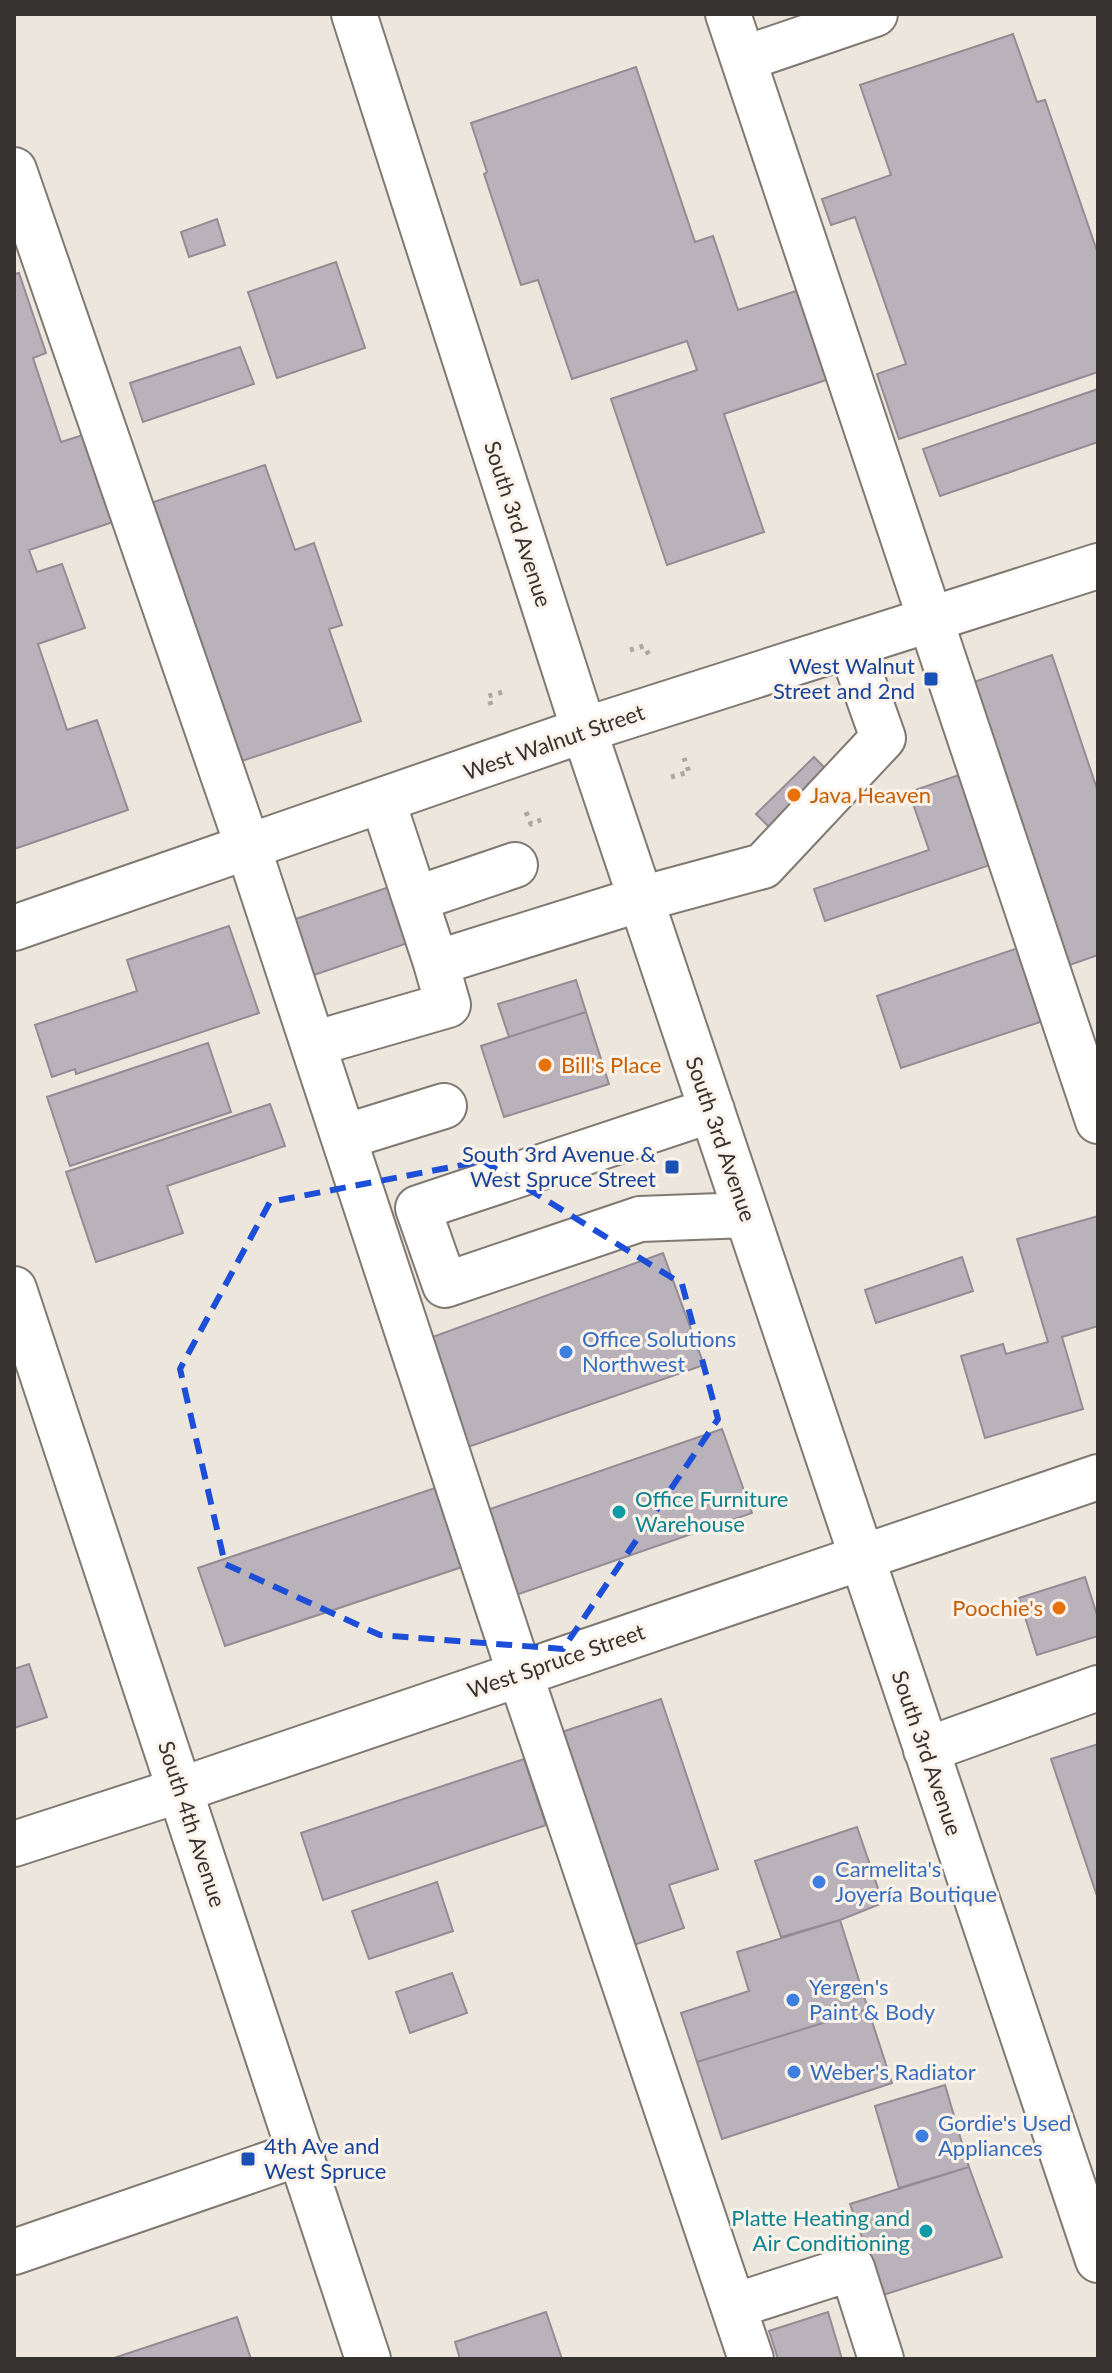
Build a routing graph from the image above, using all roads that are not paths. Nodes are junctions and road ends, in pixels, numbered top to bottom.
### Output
1 (354, 14) edge
2 (728, 14) edge
3 (875, 14) edge
4 (743, 59) junction
5 (14, 170) edge
6 (22, 221) edge
7 (1097, 570) edge
8 (930, 620) junction
9 (850, 645) junction
10 (584, 730) junction
11 (383, 802) junction
12 (248, 847) junction
13 (515, 865) dead end
14 (415, 899) junction
15 (641, 899) junction
16 (14, 928) edge
17 (436, 963) junction
18 (313, 1044) junction
19 (444, 1106) dead end
20 (712, 1110) junction
21 (1098, 1121) edge
22 (344, 1137) junction
23 (747, 1215) junction
24 (14, 1289) edge
25 (1098, 1477) edge
26 (861, 1556) junction
27 (520, 1674) junction
28 (1098, 1688) edge
29 (926, 1750) junction
30 (180, 1790) junction
31 (14, 1844) edge
32 (301, 2153) junction
33 (14, 2252) edge
34 (1098, 2260) edge
35 (734, 2306) junction
36 (368, 2359) edge
37 (751, 2359) edge
38 (881, 2359) edge

1 - 10 street, South 3rd Avenue
2 - 4 street
3 - 4 street
4 - 8 street
5 - 6 street
6 - 12 street
7 - 8 street, West Walnut Street
8 - 9 street, West Walnut Street
8 - 21 street
9 - 10 street, West Walnut Street
9 - 15 street
10 - 11 street, West Walnut Street
10 - 15 street, South 3rd Avenue
11 - 12 street, West Walnut Street
11 - 14 street
12 - 16 street, West Walnut Street
12 - 18 street
13 - 14 street
14 - 17 street
15 - 17 street
15 - 20 street, South 3rd Avenue
17 - 18 street
18 - 22 street
19 - 22 street
20 - 23 street, South 3rd Avenue
20 - 23 street
22 - 27 street
23 - 26 street, South 3rd Avenue
24 - 30 street, South 4th Avenue
25 - 26 street, West Spruce Street
26 - 27 street, West Spruce Street
26 - 29 street, South 3rd Avenue
27 - 30 street, West Spruce Street
27 - 35 street
28 - 29 street
29 - 34 street, South 3rd Avenue
30 - 31 street, West Spruce Street
30 - 32 street, South 4th Avenue
32 - 33 street
32 - 36 street, South 4th Avenue
35 - 37 street
35 - 38 street

